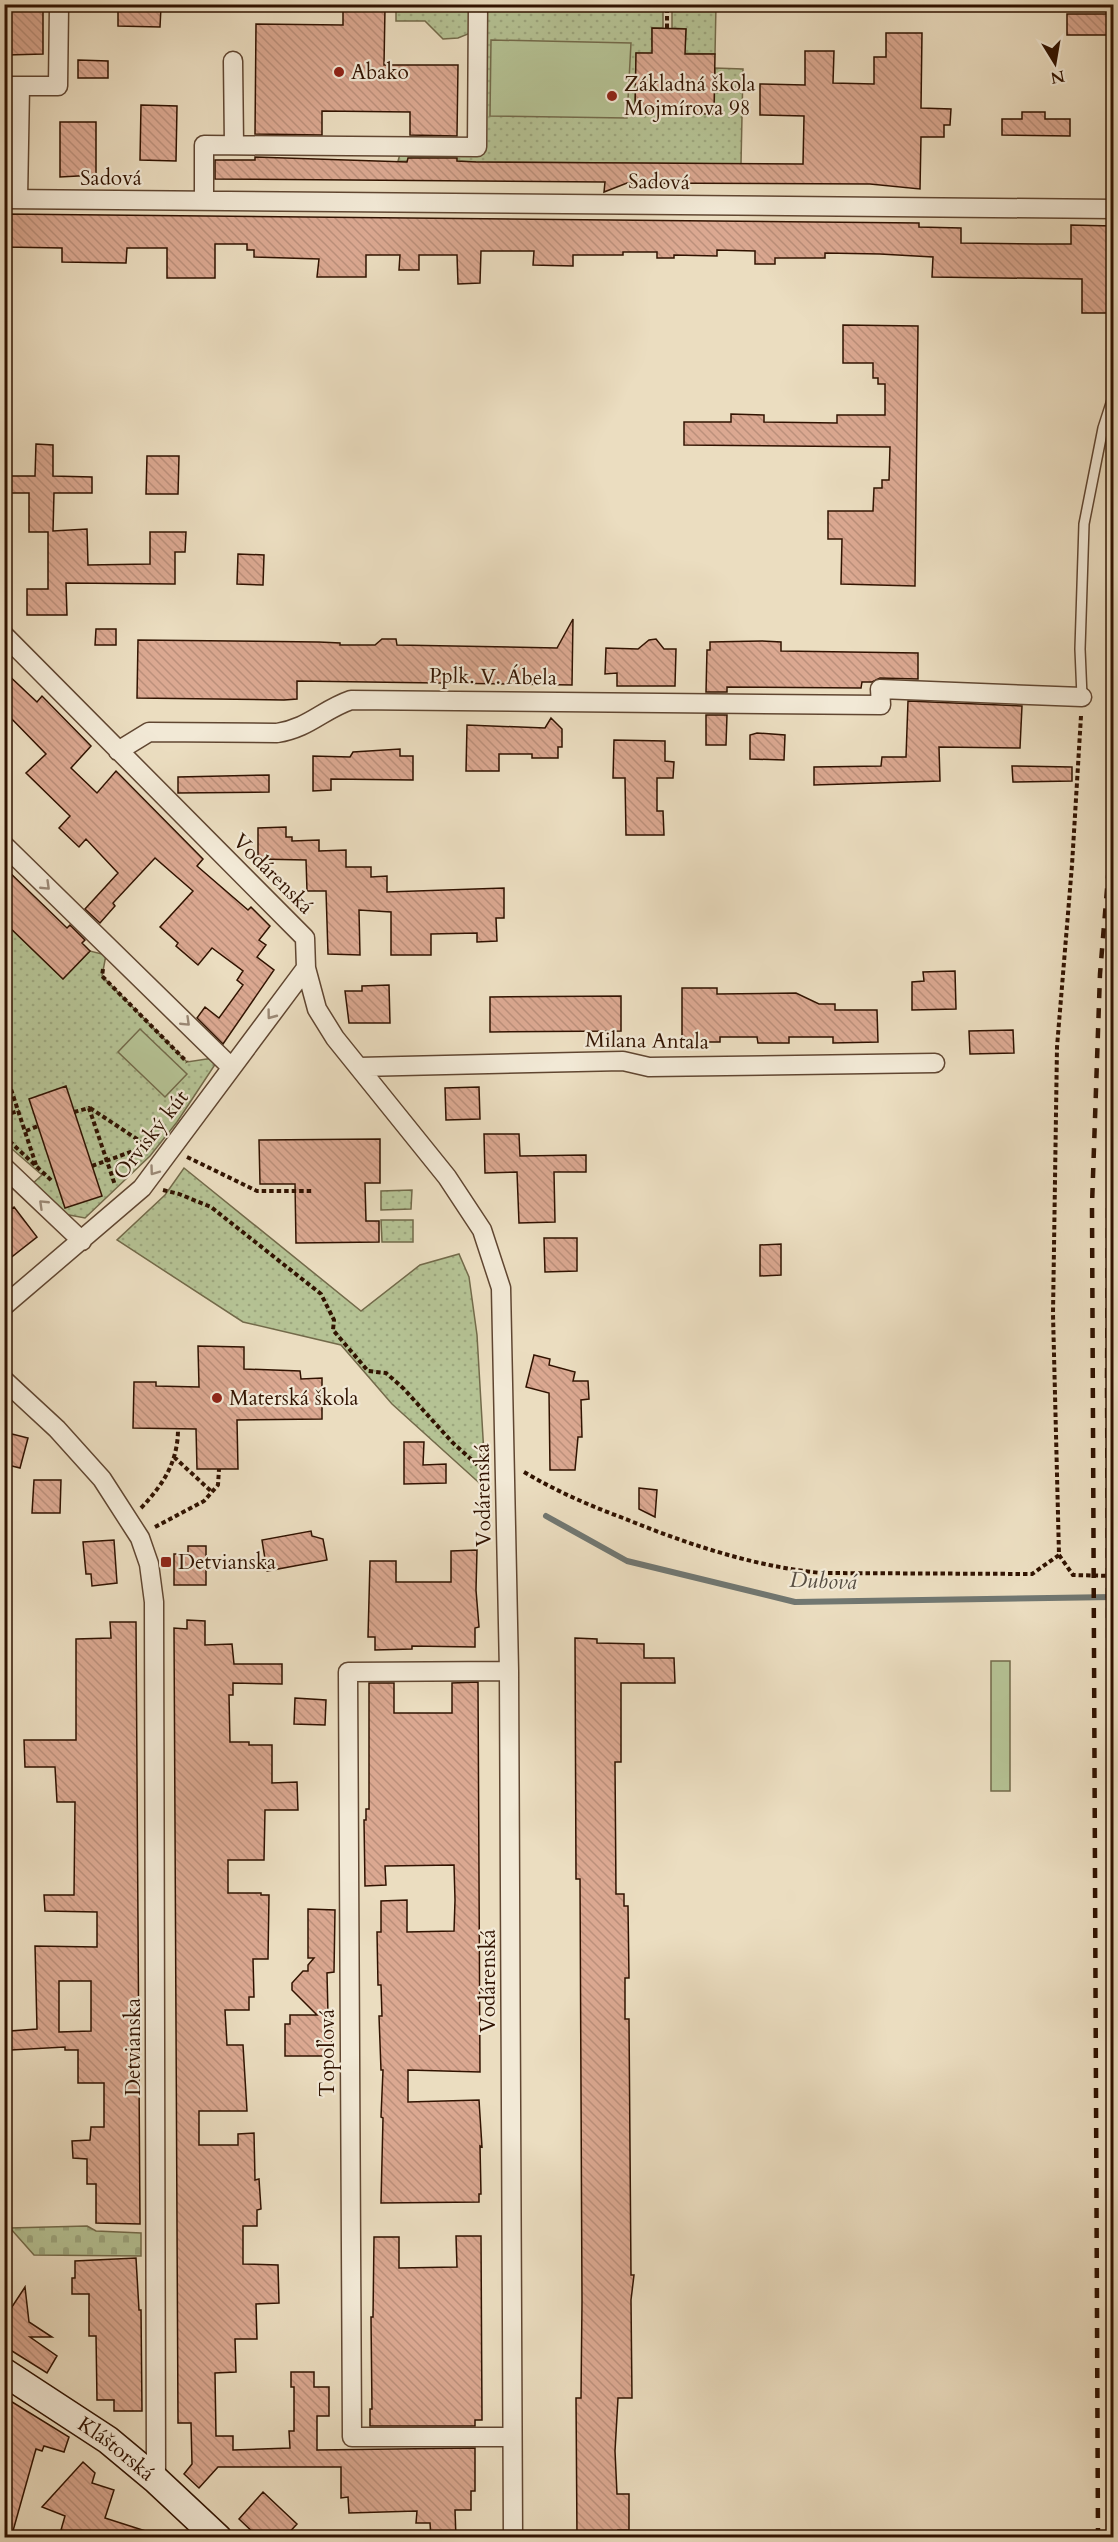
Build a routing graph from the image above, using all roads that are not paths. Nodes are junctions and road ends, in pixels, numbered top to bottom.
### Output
1 (478, 4) edge
2 (59, 7) dead end
3 (233, 61) dead end
4 (12, 86) edge
5 (234, 145) junction
6 (11, 199) edge
7 (204, 201) junction
8 (1113, 209) edge
9 (1113, 394) edge
10 (4, 635) edge
11 (1082, 697) joint
12 (118, 751) junction
13 (4, 845) edge
14 (306, 969) junction
15 (935, 1063) dead end
16 (231, 1067) junction
17 (359, 1067) junction
18 (4, 1167) edge
19 (82, 1241) junction
20 (4, 1306) edge
21 (4, 1380) edge
22 (509, 1671) junction
23 (4, 2372) edge
24 (512, 2437) junction
25 (156, 2480) junction
26 (218, 2538) edge
27 (513, 2538) edge

1 - 5 street
2 - 4 street, Sadová
3 - 5 street
4 - 6 street, Sadová
5 - 7 street
6 - 7 street, Sadová
7 - 8 street, Sadová
9 - 11 lane
10 - 12 street, Vodárenská
11 - 12 street, Pplk. V. Ábela
12 - 14 street, Vodárenská
13 -> 16 street
14 -> 16 street, Orviský kút
14 - 17 street, Vodárenská
15 - 17 street, Milana Antala
16 -> 19 street, Orviský kút
17 - 22 street, Vodárenská
19 -> 18 street
19 - 20 street, Orviský kút
21 - 25 street, Detvianska
22 - 24 street, Vodárenská
22 - 24 street, Topoľová
23 - 25 street, Kláštorská
24 - 27 street, Vodárenská
25 - 26 street, Kláštorská

